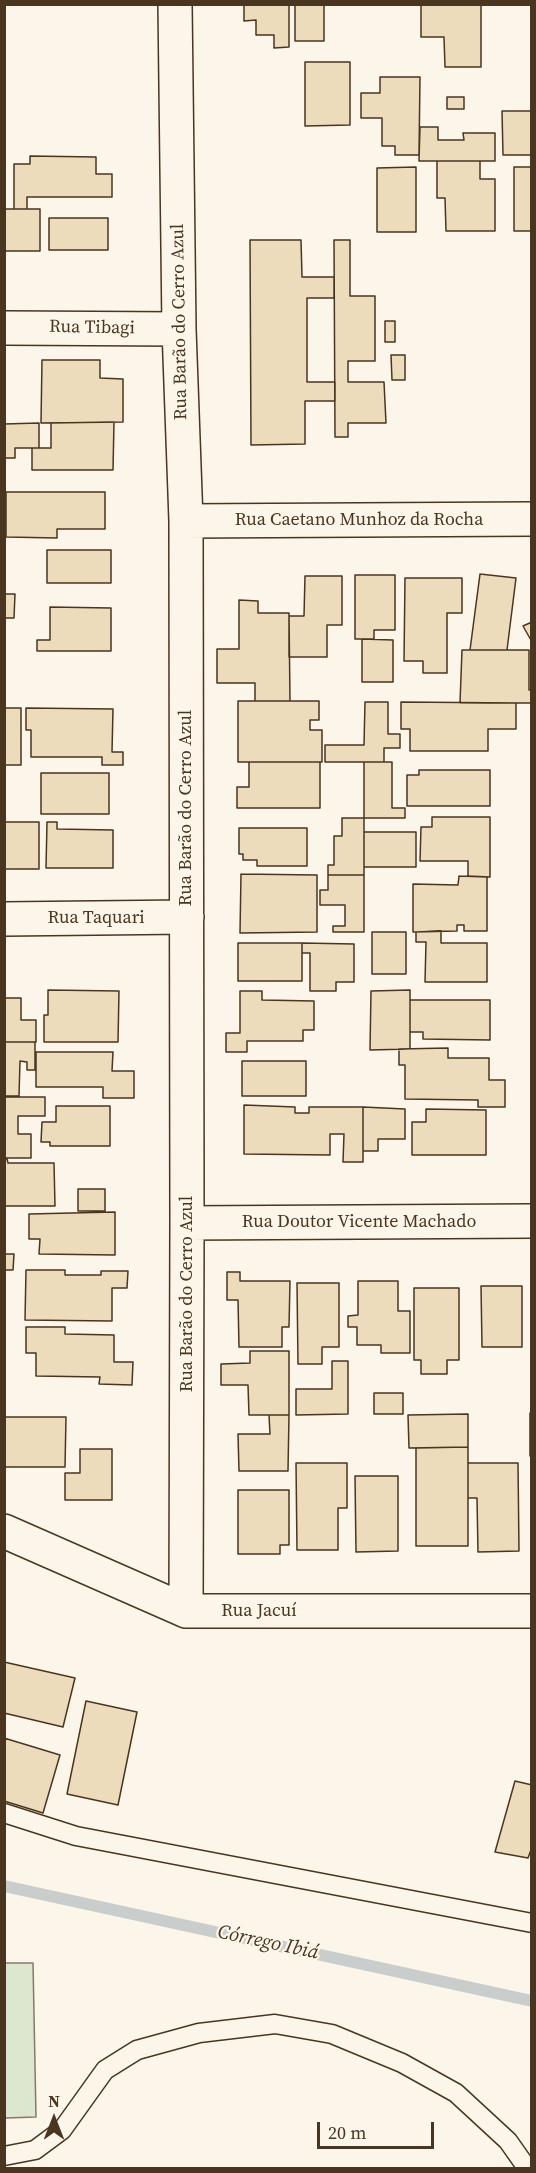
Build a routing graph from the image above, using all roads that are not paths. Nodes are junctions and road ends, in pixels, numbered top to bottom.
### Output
1 (175, 4) edge
2 (4, 328) edge
3 (179, 329) junction
4 (531, 519) edge
5 (186, 521) junction
6 (187, 917) junction
7 (4, 919) edge
8 (531, 1221) edge
9 (187, 1224) junction
10 (4, 1530) edge
11 (186, 1611) junction
12 (531, 1611) edge
13 (4, 1813) edge
14 (531, 1923) edge
15 (4, 2156) edge
16 (526, 2169) edge

1 - 3 street, Rua Barão do Cerro Azul
2 - 3 street, Rua Tibagi
3 - 5 street, Rua Barão do Cerro Azul
4 - 5 street, Rua Caetano Munhoz da Rocha
5 - 6 street, Rua Barão do Cerro Azul
6 - 7 street, Rua Taquari
6 - 9 street, Rua Barão do Cerro Azul
8 - 9 street, Rua Doutor Vicente Machado
9 - 11 street, Rua Barão do Cerro Azul
10 - 11 street, Rua Jacuí
11 - 12 street, Rua Jacuí
13 - 14 lane
15 - 16 lane

